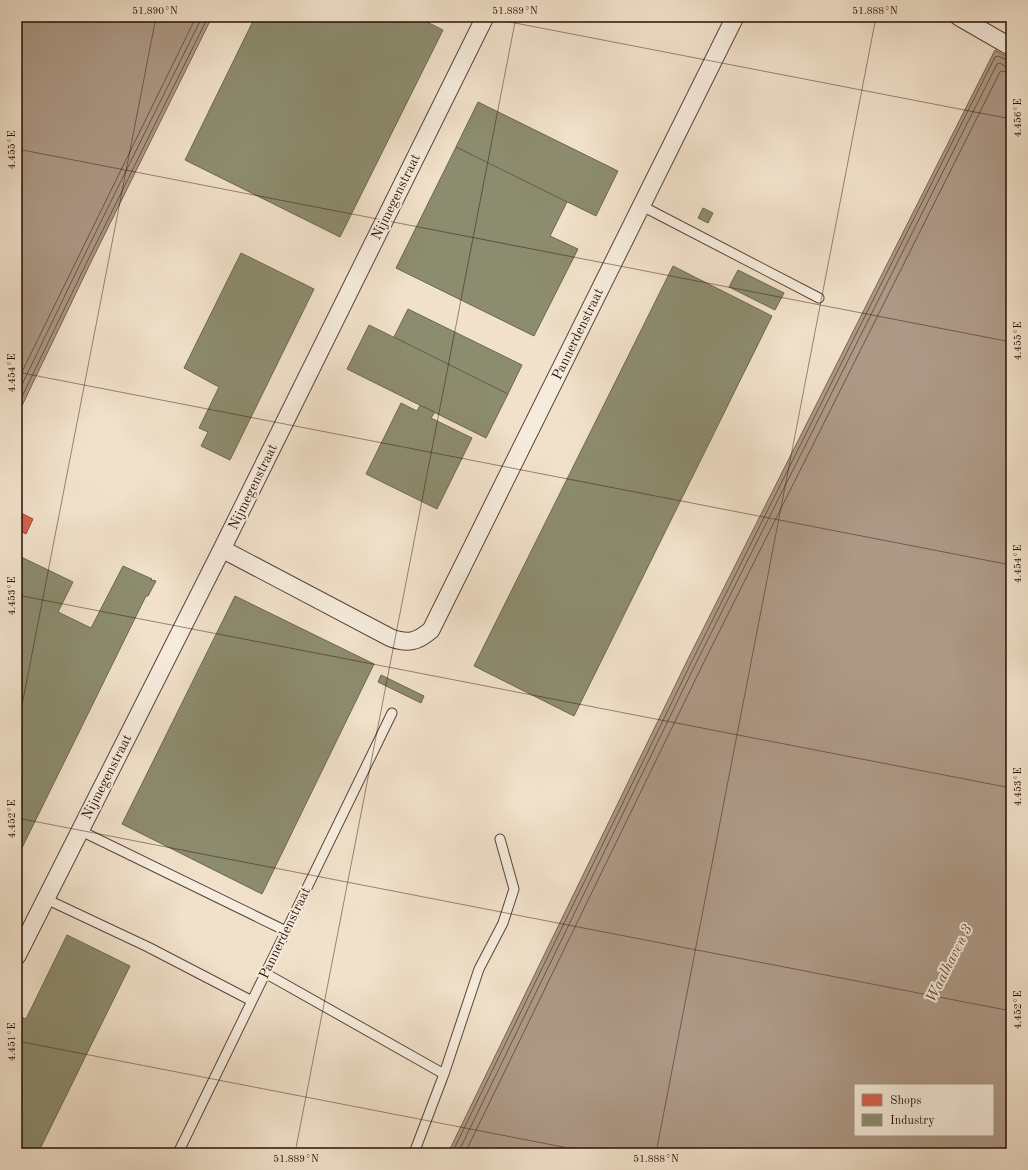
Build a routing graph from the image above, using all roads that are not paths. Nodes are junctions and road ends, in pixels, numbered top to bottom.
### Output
1 (485, 17) edge
2 (735, 17) edge
3 (959, 17) edge
4 (1011, 47) edge
5 (642, 206) junction
6 (819, 298) dead end
7 (222, 549) junction
8 (392, 713) dead end
9 (80, 830) junction
10 (500, 839) dead end
11 (46, 899) junction
12 (286, 931) junction
13 (17, 956) edge
14 (265, 973) junction
15 (252, 1000) junction
16 (444, 1074) junction
17 (178, 1153) edge
18 (414, 1153) edge

1 - 7 street, Nijmegenstraat
2 - 5 street, Pannerdenstraat
3 - 4 street
5 - 6 lane
5 - 7 street, Pannerdenstraat
7 - 9 street, Nijmegenstraat
8 - 12 lane, Pannerdenstraat
9 - 11 street, Nijmegenstraat
9 - 12 lane
10 - 16 lane
11 - 13 street, Nijmegenstraat
11 - 15 lane
12 - 14 lane, Pannerdenstraat
14 - 15 lane, Pannerdenstraat
14 - 16 lane
15 - 17 lane, Pannerdenstraat
16 - 18 lane

